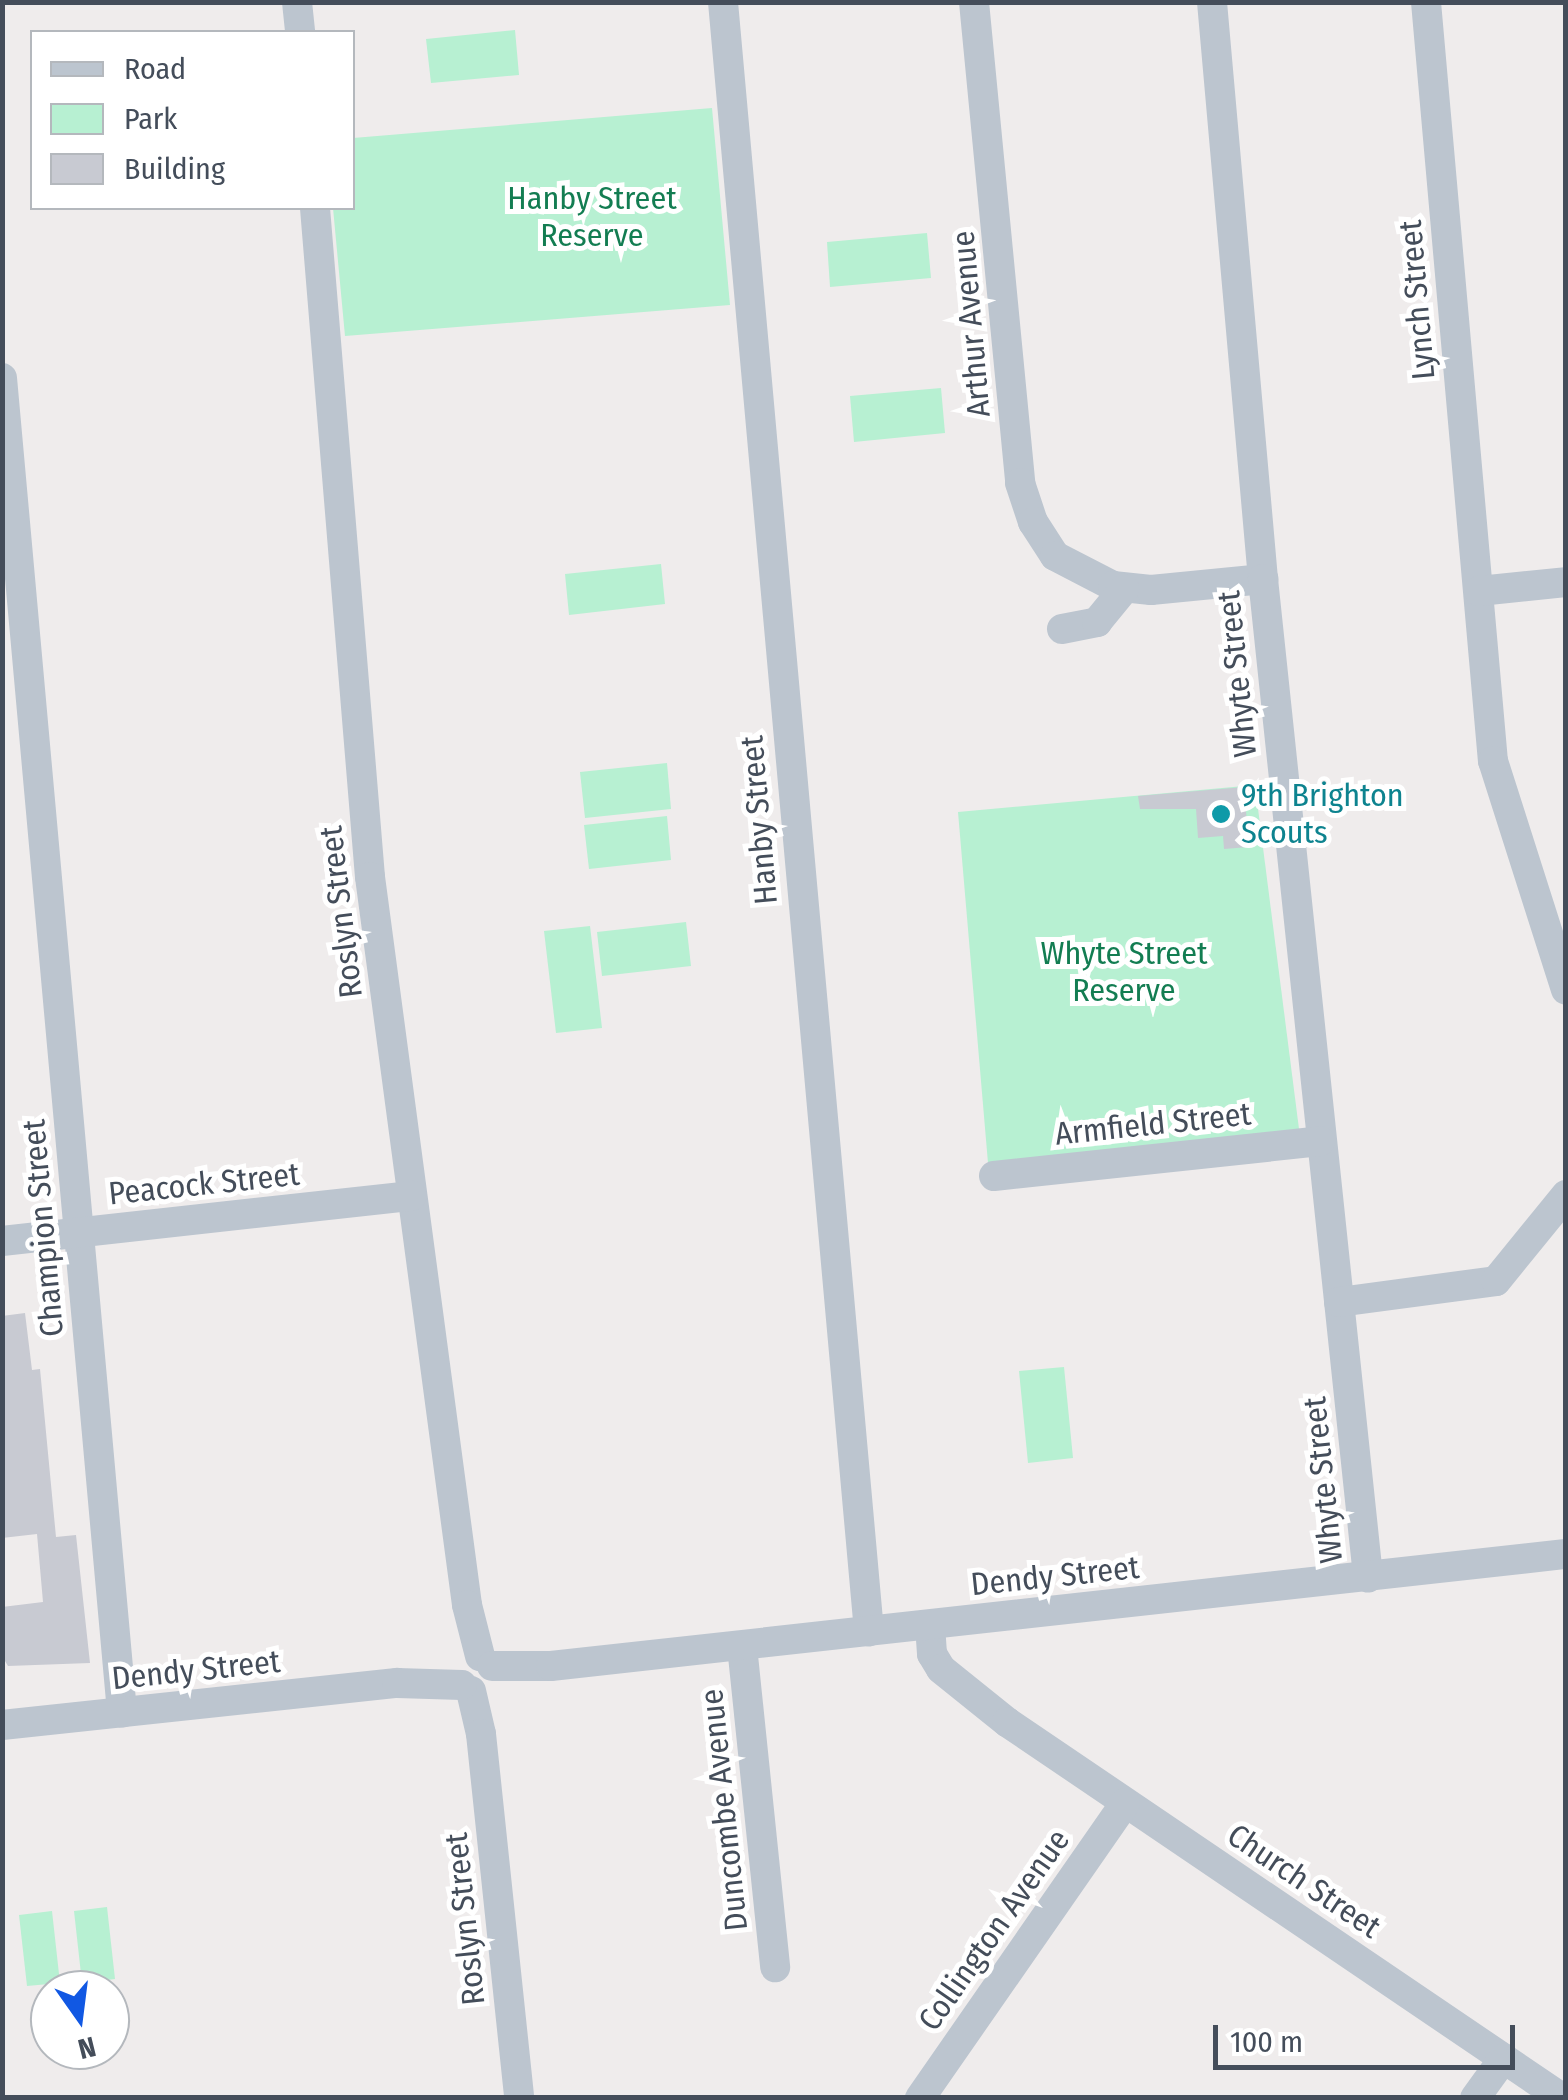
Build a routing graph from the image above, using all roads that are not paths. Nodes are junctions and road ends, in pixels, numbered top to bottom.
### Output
1 (297, 2) edge
2 (736, 2) edge
3 (974, 2) edge
4 (1212, 2) edge
5 (1426, 2) edge
6 (724, 3) edge
7 (300, 30) edge
8 (315, 210) edge
9 (2, 378) edge
10 (1262, 578) junction
11 (1566, 582) edge
12 (1124, 588) junction
13 (1478, 592) junction
14 (1062, 630) dead end
15 (1566, 990) edge
16 (1320, 1140) junction
17 (994, 1176) dead end
18 (1566, 1194) edge
19 (412, 1196) junction
20 (78, 1232) junction
21 (2, 1240) edge
22 (1339, 1302) junction
23 (1566, 1554) edge
24 (1368, 1576) junction
25 (918, 1626) junction
26 (869, 1630) junction
27 (742, 1646) junction
28 (475, 1674) junction
29 (122, 1713) junction
30 (2, 1725) edge
31 (1126, 1803) junction
32 (776, 1967) dead end
33 (1504, 2058) junction
34 (519, 2098) edge
35 (920, 2098) edge
36 (1476, 2098) edge
37 (1562, 2098) edge

1 - 7 street
2 - 6 street
3 - 12 street, Arthur Avenue
4 - 10 street, Whyte Street
5 - 13 street, Lynch Street
6 - 26 street, Hanby Street
8 - 19 street, Roslyn Street
9 - 20 street, Champion Street
10 - 12 street, Arthur Avenue
10 - 16 street, Whyte Street
11 - 13 street
12 - 14 street
13 - 15 street, Lynch Street
16 - 17 street, Armfield Street
16 - 22 street, Whyte Street
18 - 22 street
19 - 20 street, Peacock Street
19 - 28 street, Roslyn Street
20 - 21 street, Peacock Street
20 - 29 street, Champion Street
22 - 24 street, Whyte Street
23 - 24 street, Dendy Street
24 - 25 street, Dendy Street
25 - 26 street, Dendy Street
25 - 31 street, Church Street
26 - 27 street, Dendy Street
27 - 28 street, Dendy Street
27 - 32 street, Duncombe Avenue
28 - 29 street, Dendy Street
28 - 34 street, Roslyn Street
29 - 30 street, Dendy Street
31 - 33 street, Church Street
31 - 35 street, Collington Avenue
33 - 36 street
33 - 37 street, Church Street

